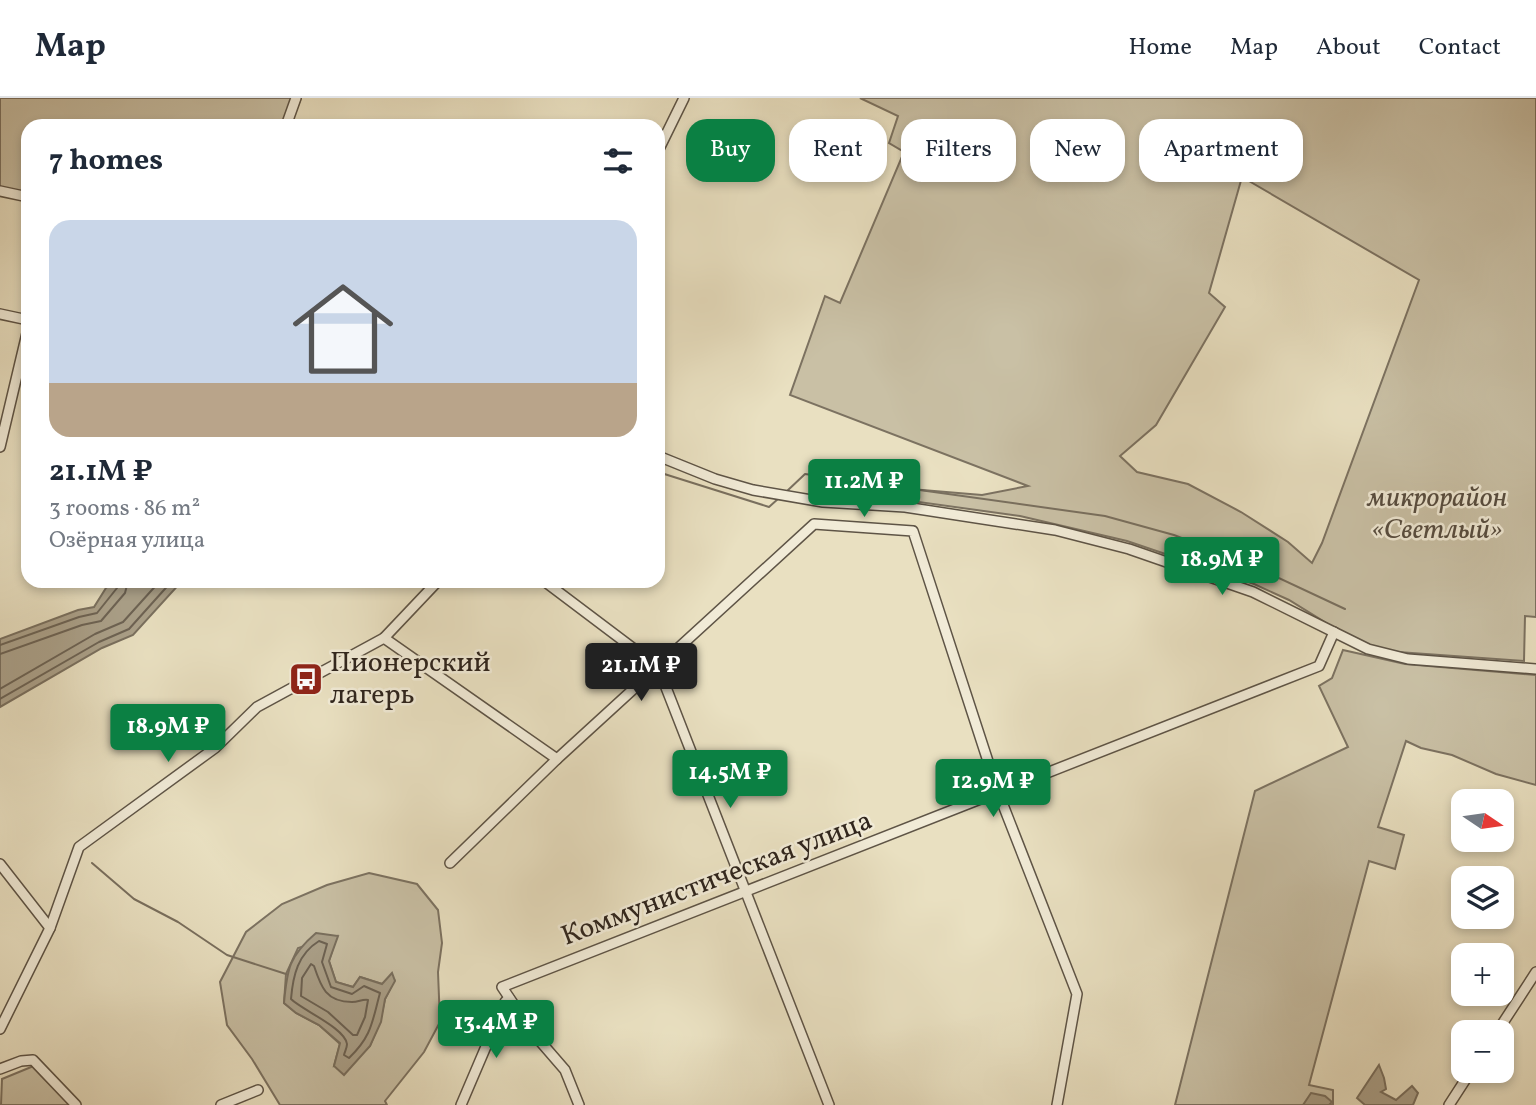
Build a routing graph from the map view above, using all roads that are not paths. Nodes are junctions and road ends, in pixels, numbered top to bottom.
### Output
1 (296, 98) edge
2 (684, 98) edge
3 (288, 119) edge
4 (665, 137) edge
5 (0, 191) edge
6 (21, 196) edge
7 (0, 314) edge
8 (21, 318) edge
9 (21, 358) edge
10 (0, 447) edge
11 (665, 459) edge
12 (431, 588) edge
13 (553, 588) edge
14 (1334, 632) junction
15 (384, 639) junction
16 (658, 667) junction
17 (1536, 669) edge
18 (557, 760) junction
19 (998, 792) junction
20 (450, 863) dead end
21 (0, 864) edge
22 (746, 893) junction
23 (50, 928) junction
24 (1536, 972) edge
25 (509, 998) junction
26 (1505, 1020) edge
27 (0, 1029) edge
28 (0, 1069) edge
29 (1464, 1083) edge
30 (258, 1090) dead end
31 (76, 1105) edge
32 (221, 1105) edge
33 (461, 1105) edge
34 (579, 1105) edge
35 (829, 1105) edge
36 (1057, 1105) edge
37 (1450, 1105) edge

1 - 3 street
2 - 4 street
5 - 6 street
7 - 8 street
9 - 10 street
11 - 14 street
12 - 15 street
13 - 16 street
14 - 17 street
14 - 19 street, Коммунистическая улица
15 - 18 street
15 - 23 street
16 - 18 street
16 - 19 street
16 - 22 street
18 - 20 street
19 - 22 street, Коммунистическая улица
19 - 36 street
21 - 23 street
22 - 25 street, Коммунистическая улица
22 - 35 street
23 - 27 street
24 - 26 street
25 - 33 street
25 - 34 street
28 - 31 street
29 - 37 street
30 - 32 street

